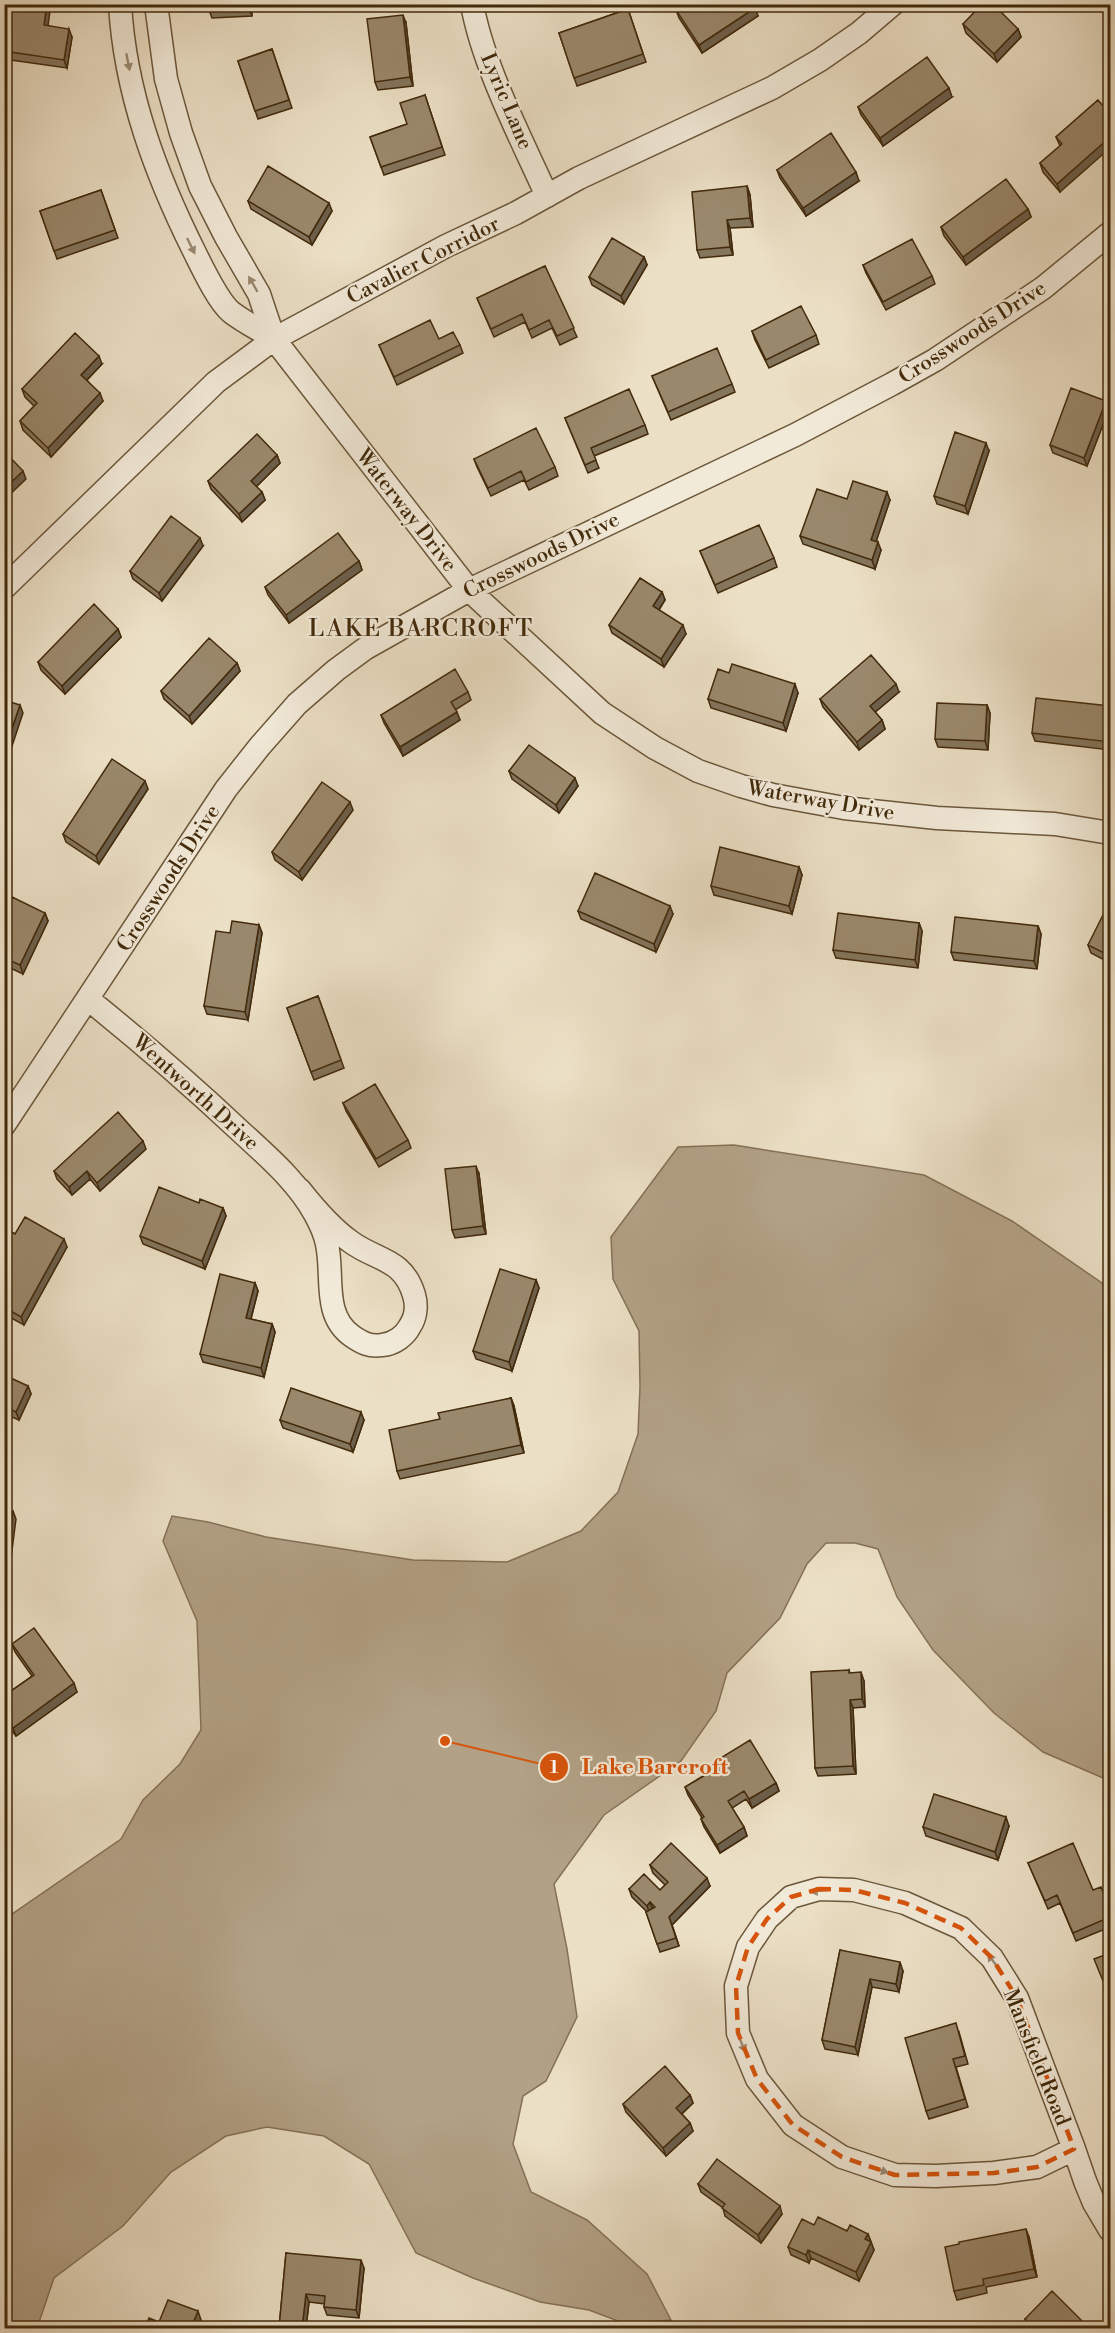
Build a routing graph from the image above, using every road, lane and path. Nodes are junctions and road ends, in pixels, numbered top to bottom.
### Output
1 (120, 4) edge
2 (156, 4) edge
3 (472, 4) edge
4 (893, 4) edge
5 (547, 196) junction
6 (1110, 233) edge
7 (274, 339) junction
8 (4, 588) edge
9 (470, 590) junction
10 (1110, 833) edge
11 (88, 999) junction
12 (4, 1125) edge
13 (300, 1190) junction
14 (1074, 2149) junction
15 (1110, 2230) edge

1 -> 7 street, Waterway Drive
7 -> 2 street
3 - 5 street, Lyric Lane
4 - 5 street, Cavalier Corridor
5 - 7 street, Cavalier Corridor
6 - 9 street, Crosswoods Drive
7 - 8 street, Cavalier Corridor
7 - 9 street, Waterway Drive
9 - 10 street, Waterway Drive
9 - 11 street, Crosswoods Drive
11 - 12 street, Crosswoods Drive
11 - 13 street, Wentworth Drive
13 - 13 street, Wentworth Drive
14 -> 14 street, Mansfield Road
14 - 15 street, Mansfield Road

